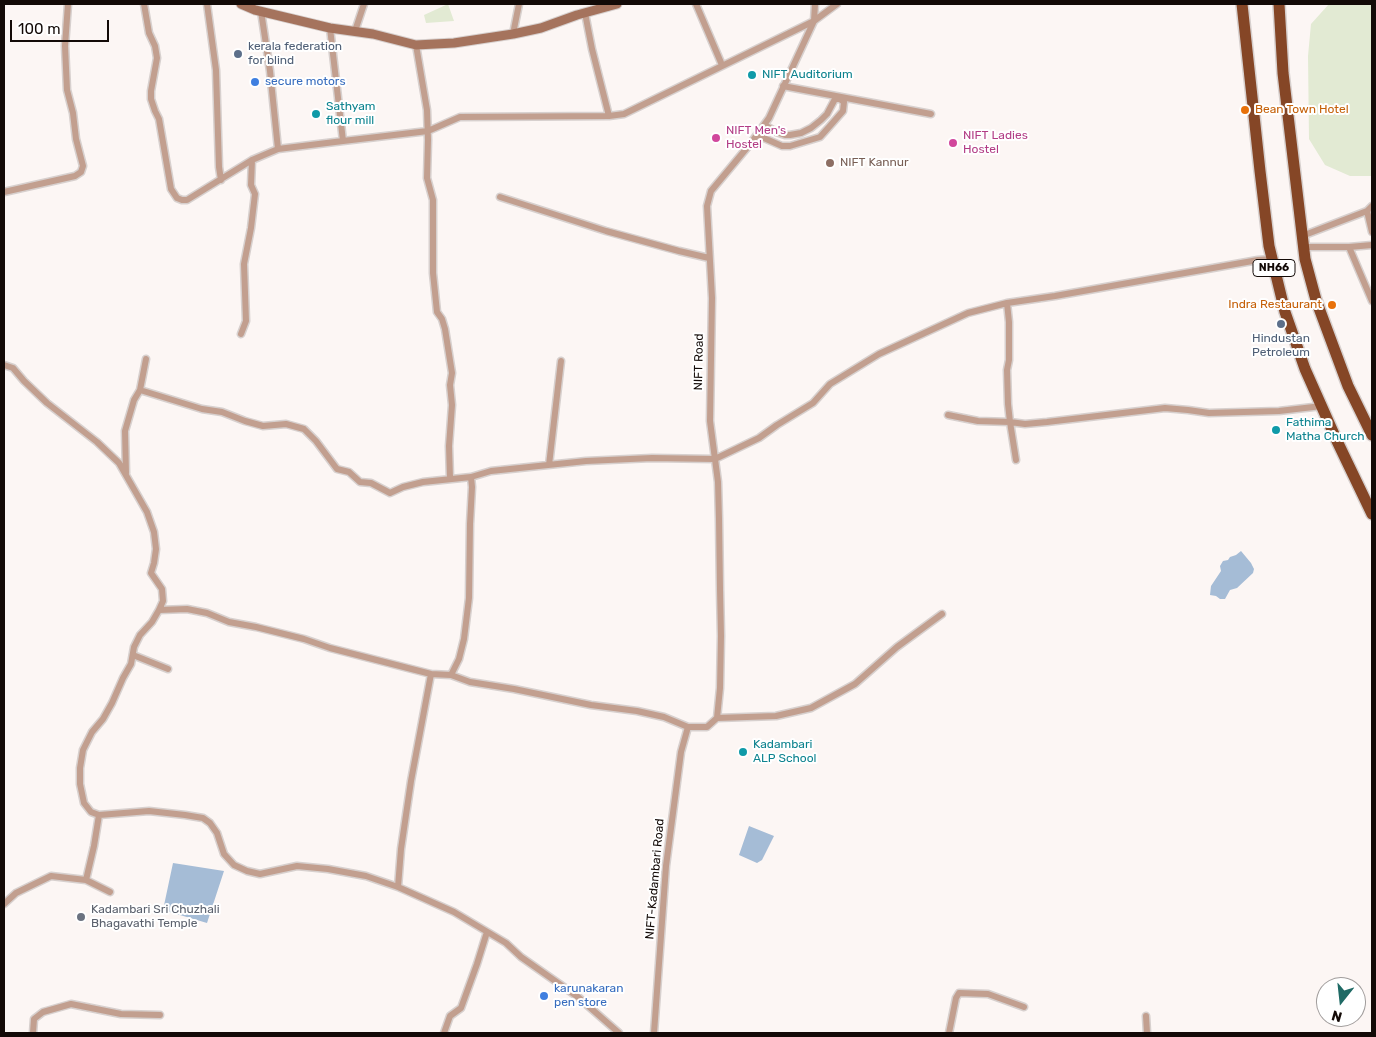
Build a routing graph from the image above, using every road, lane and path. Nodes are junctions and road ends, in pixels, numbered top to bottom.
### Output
1 (68, 4) edge
2 (144, 4) edge
3 (207, 4) edge
4 (241, 4) edge
5 (364, 4) edge
6 (519, 4) edge
7 (617, 4) edge
8 (696, 4) edge
9 (815, 4) edge
10 (837, 4) edge
11 (1242, 4) edge
12 (1279, 4) edge
13 (261, 11) junction
14 (585, 13) junction
15 (814, 21) junction
16 (330, 28) junction
17 (355, 31) junction
18 (513, 34) junction
19 (416, 44) junction
20 (722, 65) junction
21 (784, 86) junction
22 (931, 114) dead end
23 (609, 116) junction
24 (765, 124) junction
25 (428, 131) junction
26 (758, 135) junction
27 (343, 141) junction
28 (278, 149) junction
29 (252, 160) junction
30 (221, 180) junction
31 (4, 192) edge
32 (500, 197) dead end
33 (1372, 206) edge
34 (1366, 211) junction
35 (1372, 232) edge
36 (1303, 242) junction
37 (1372, 245) edge
38 (1349, 247) junction
39 (709, 258) junction
40 (1272, 259) junction
41 (1372, 301) edge
42 (1007, 303) junction
43 (241, 334) dead end
44 (146, 359) dead end
45 (561, 361) dead end
46 (4, 365) edge
47 (140, 390) junction
48 (1322, 406) junction
49 (948, 415) dead end
50 (1010, 422) junction
51 (1372, 435) edge
52 (715, 459) junction
53 (1016, 460) dead end
54 (549, 465) junction
55 (126, 476) junction
56 (471, 477) junction
57 (450, 478) junction
58 (1372, 514) edge
59 (159, 610) junction
60 (942, 614) dead end
61 (132, 655) junction
62 (168, 669) dead end
63 (431, 674) junction
64 (451, 676) junction
65 (717, 718) junction
66 (688, 727) junction
67 (99, 815) junction
68 (86, 880) junction
69 (398, 887) junction
70 (110, 892) dead end
71 (4, 904) edge
72 (487, 932) junction
73 (1024, 1007) dead end
74 (160, 1015) dead end
75 (1146, 1016) dead end
76 (33, 1033) edge
77 (444, 1033) edge
78 (619, 1033) edge
79 (654, 1033) edge
80 (948, 1033) edge
81 (1147, 1033) edge

1 - 31 street
2 - 30 street
3 - 30 street
4 - 13 main road
5 - 17 street
6 - 18 street
7 - 14 main road
8 - 20 street
9 - 15 street, NIFT Road
10 - 15 street
11 - 40 highway, NH66
12 - 36 highway, NH66
13 - 16 main road
13 - 28 street
14 - 18 main road
14 - 23 street
15 - 20 street
15 - 21 street, NIFT Road
16 - 17 main road
16 - 27 street
17 - 19 main road
18 - 19 main road
19 - 25 street
20 - 23 street
21 - 22 street
21 - 24 street, NIFT Road
23 - 25 street
24 - 26 street, NIFT Road
24 - 26 street
25 - 27 street
25 - 57 street
26 - 39 street, NIFT Road
27 - 28 street
28 - 29 street
29 - 30 street
29 - 43 street
32 - 39 street
33 - 34 street
34 - 35 street
34 - 36 street
36 - 38 street
36 - 51 highway, NH66
37 - 38 street
38 - 41 street
39 - 52 street, NIFT Road
40 - 42 street
40 - 48 highway, NH66
42 - 50 street
42 - 52 street
44 - 47 street
45 - 54 street
46 - 55 street
47 - 55 street
47 - 57 street
48 - 50 street
48 - 58 highway, NH66
49 - 50 street
50 - 53 street
52 - 54 street
52 - 65 street, NIFT Road
54 - 56 street
55 - 59 street
56 - 57 street
56 - 64 street
59 - 61 street
59 - 63 street
60 - 65 street
61 - 62 street
61 - 67 street
63 - 64 street
63 - 69 street
64 - 66 street
65 - 66 street
66 - 79 street, NIFT-Kadambari Road
67 - 68 street
67 - 69 street
68 - 70 street
68 - 71 street
69 - 72 street
72 - 77 street
72 - 78 street
73 - 80 street
74 - 76 street
75 - 81 street

